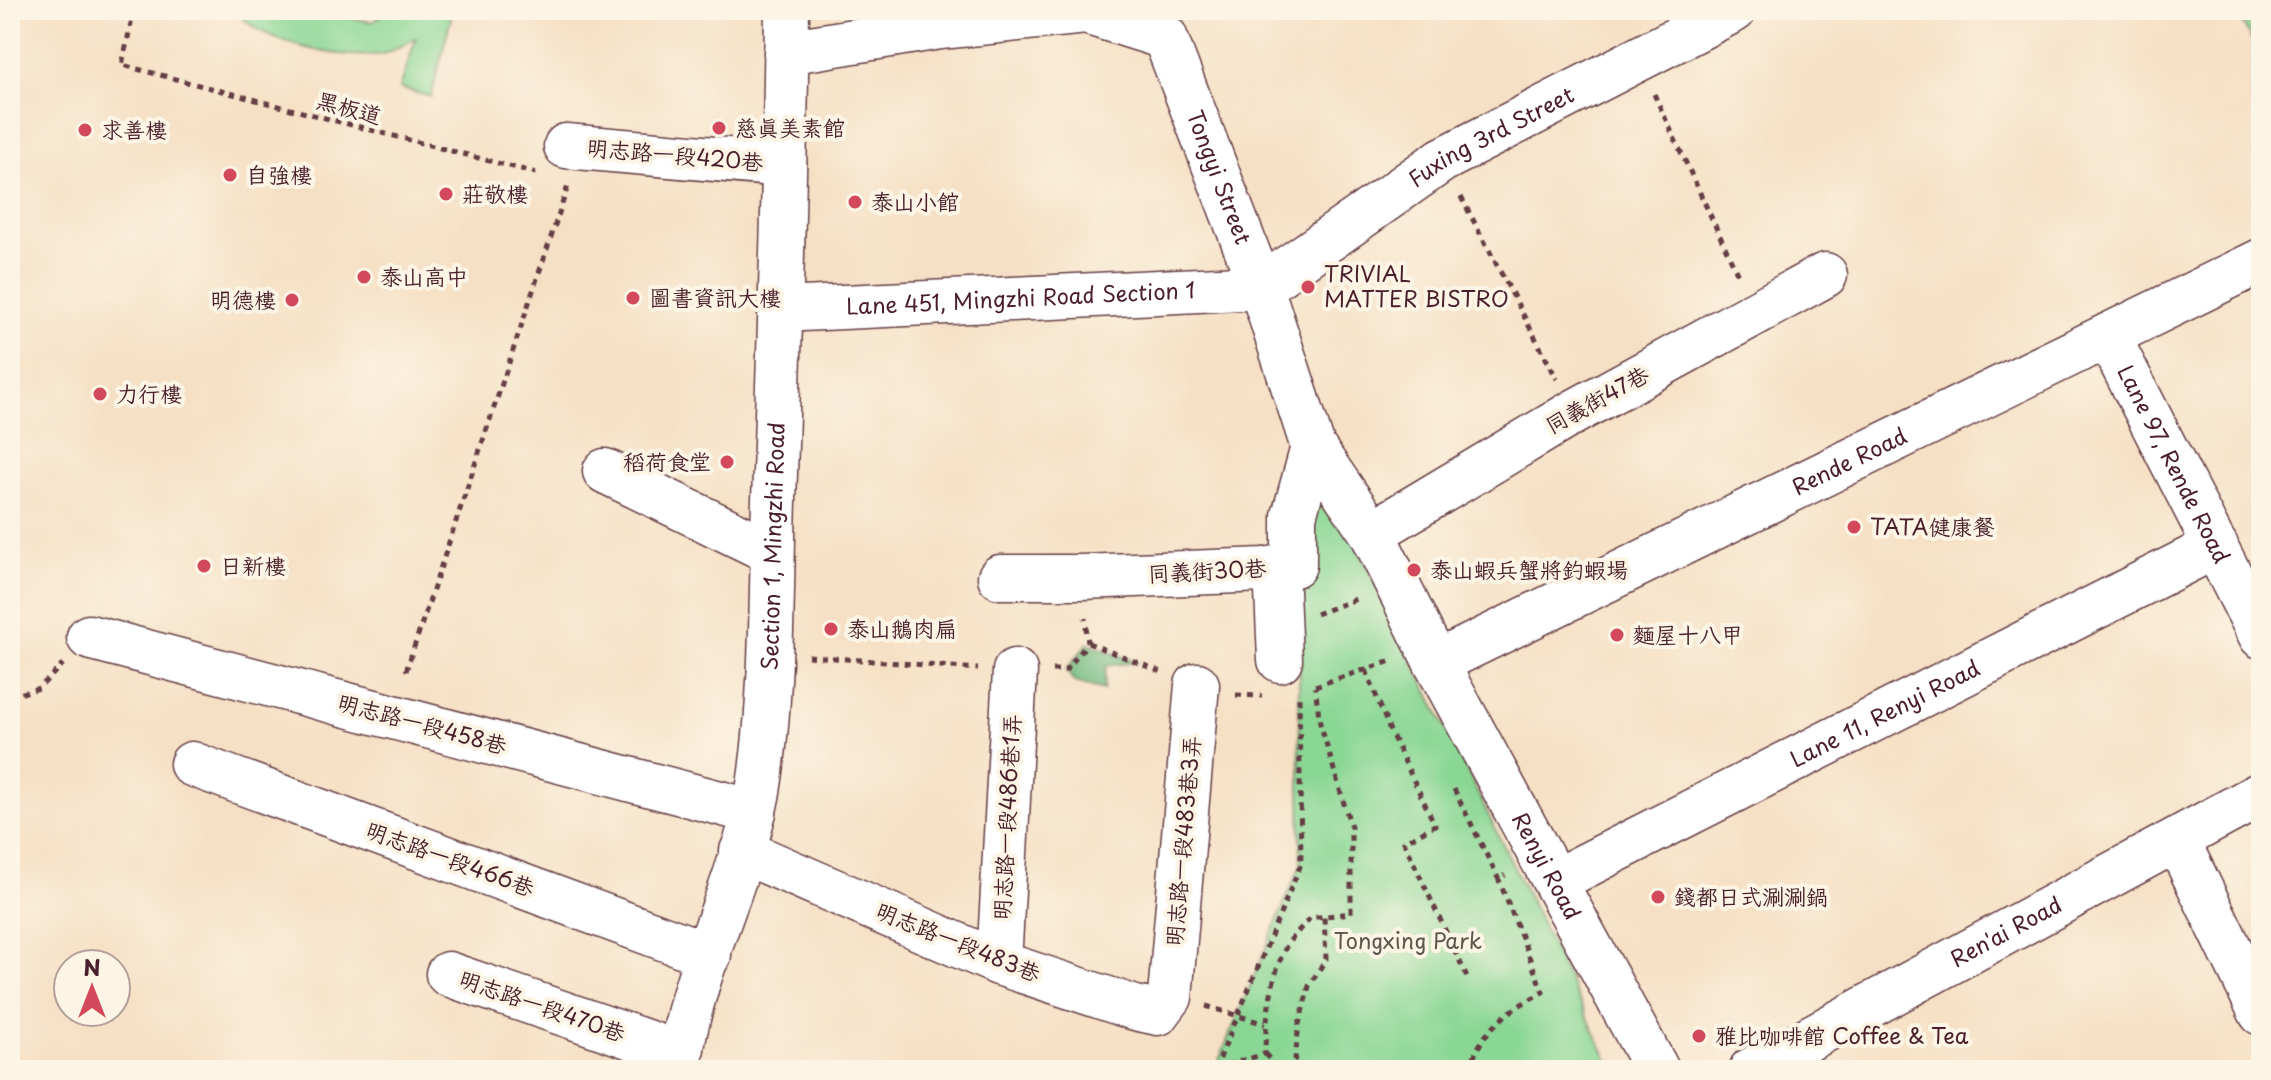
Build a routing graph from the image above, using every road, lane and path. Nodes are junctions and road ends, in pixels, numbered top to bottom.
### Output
1 (134, 10) edge
2 (1734, 10) edge
3 (1161, 24) edge
4 (786, 31) edge
5 (1639, 60) junction
6 (1442, 160) junction
7 (784, 165) junction
8 (558, 167) junction
9 (2261, 261) edge
10 (1825, 275) dead end
11 (1261, 287) junction
12 (781, 310) junction
13 (1756, 313) junction
14 (2108, 336) junction
15 (1574, 412) junction
16 (1313, 447) junction
17 (605, 471) dead end
18 (1372, 533) junction
19 (2216, 546) junction
20 (772, 552) junction
21 (1276, 568) junction
22 (1000, 577) dead end
23 (1082, 577) junction
24 (1356, 586) dead end
25 (1306, 618) dead end
26 (2261, 636) edge
27 (89, 637) dead end
28 (1386, 648) dead end
29 (770, 654) junction
30 (1436, 663) junction
31 (1366, 670) junction
32 (406, 671) dead end
33 (1015, 671) junction
34 (1297, 671) junction
35 (1197, 685) dead end
36 (1315, 687) junction
37 (39, 688) dead end
38 (10, 697) edge
39 (192, 764) dead end
40 (1452, 784) dead end
41 (2261, 794) edge
42 (748, 832) junction
43 (2177, 840) junction
44 (1508, 872) dead end
45 (1499, 880) junction
46 (1555, 881) junction
47 (1324, 917) junction
48 (709, 955) junction
49 (999, 963) junction
50 (448, 974) dead end
51 (1469, 981) dead end
52 (1170, 997) joint
53 (2261, 1013) edge
54 (1238, 1015) junction
55 (1265, 1024) junction
56 (1265, 1054) junction
57 (680, 1062) edge
58 (1216, 1069) edge
59 (1279, 1070) edge
60 (1286, 1070) edge
61 (1470, 1070) edge
62 (1657, 1070) edge
63 (1751, 1070) edge

1 - 8 path, 黑板道
2 - 5 street, Fuxing 3rd Street
3 - 4 street, Tongyi Street
3 - 11 street, Tongyi Street
4 - 7 street, Section 1, Mingzhi Road
5 - 6 street, Fuxing 3rd Street
5 - 13 path
6 - 11 street, Fuxing 3rd Street
6 - 15 path
7 - 8 street, 明志路一段420巷
7 - 12 street, Section 1, Mingzhi Road
8 - 32 path
9 - 14 street, Rende Road
10 - 13 street, 同義街47巷
11 - 12 street, Lane 451, Mingzhi Road Section 1
11 - 16 street, Tongyi Street
12 - 20 street, Section 1, Mingzhi Road
13 - 15 street, 同義街47巷
14 - 19 street, Lane 97, Rende Road
14 - 30 street, Rende Road
15 - 18 street, 同義街47巷
16 - 18 street, Tongyi Street
16 - 21 street, 同義街30巷
17 - 20 street
18 - 30 street, Tongyi Street
19 - 26 street, Lane 97, Rende Road
19 - 46 street, Lane 11, Renyi Road
20 - 29 street, Section 1, Mingzhi Road
21 - 23 street, 同義街30巷
21 - 34 street
22 - 23 street, 同義街30巷
23 - 33 path
24 - 25 path
27 - 42 street, 明志路一段458巷
28 - 31 path
29 - 33 path
29 - 42 street, Section 1, Mingzhi Road
30 - 46 street, Renyi Road
31 - 36 path
31 - 51 path
33 - 49 street, 明志路一段486巷1弄
34 - 36 path
34 - 54 path
35 - 52 street, 明志路一段483巷3弄
36 - 47 path
37 - 38 path
39 - 48 street, 明志路一段466巷
40 - 45 path
41 - 43 street, Ren'ai Road
42 - 48 street, Section 1, Mingzhi Road
42 - 49 street, 明志路一段483巷
43 - 53 street
43 - 63 street, Ren'ai Road
44 - 45 path
45 - 61 path
46 - 62 street, Renyi Road
47 - 55 path
47 - 60 path
48 - 57 street, Section 1, Mingzhi Road
49 - 52 street, 明志路一段483巷
50 - 57 street, 明志路一段470巷
54 - 55 path
54 - 58 path
55 - 56 path
56 - 58 path
56 - 59 path

